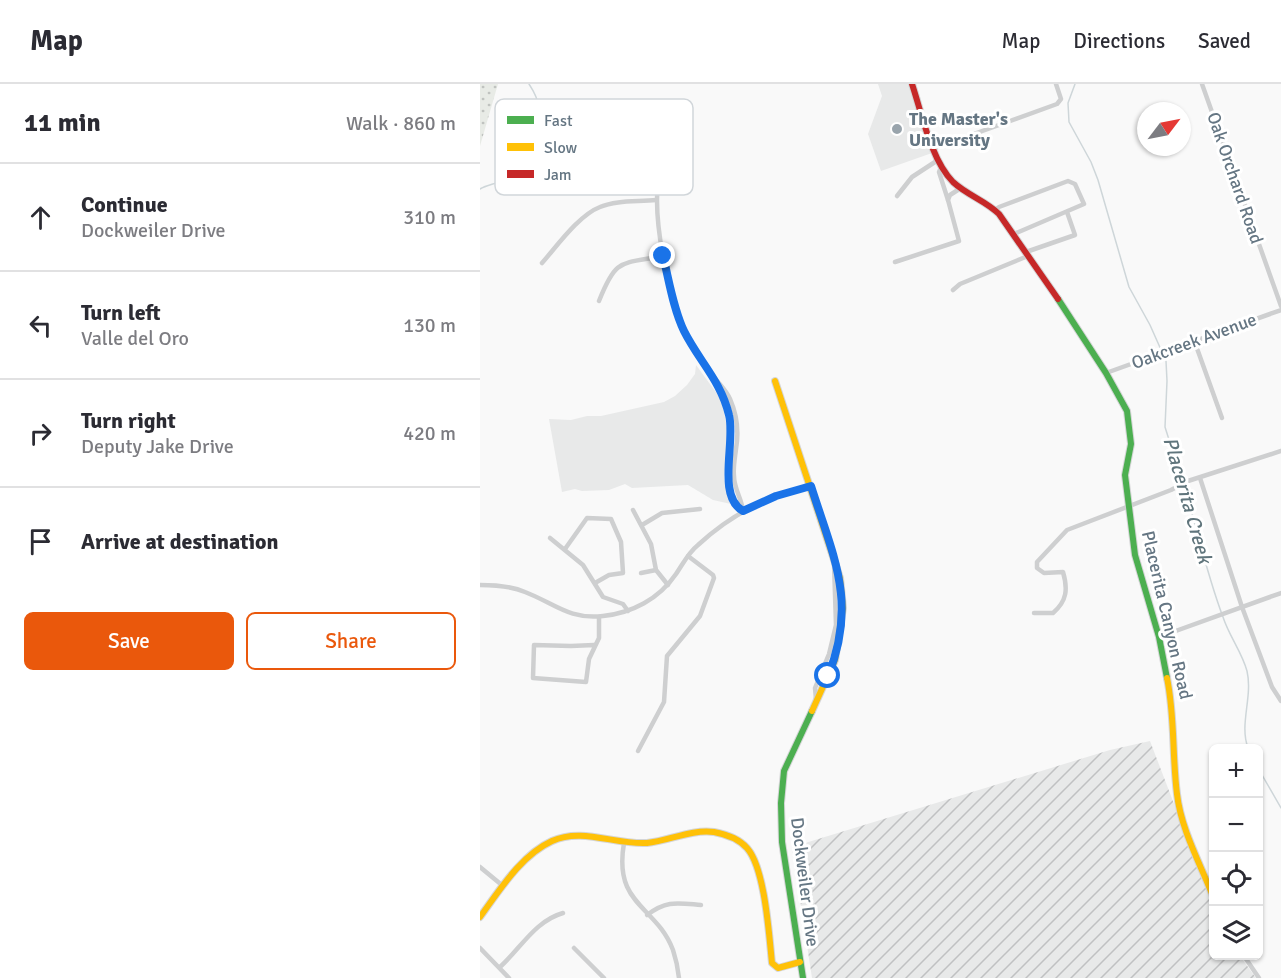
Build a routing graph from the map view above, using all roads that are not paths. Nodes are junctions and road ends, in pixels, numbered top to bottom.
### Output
1 (912, 84) edge
2 (1056, 84) edge
3 (1202, 84) edge
4 (935, 148) junction
5 (940, 163) junction
6 (961, 188) junction
7 (657, 195) edge
8 (897, 196) dead end
9 (656, 200) junction
10 (948, 200) junction
11 (995, 210) junction
12 (1067, 212) junction
13 (1014, 234) junction
14 (1027, 254) junction
15 (663, 256) junction
16 (895, 262) dead end
17 (542, 263) dead end
18 (953, 290) dead end
19 (599, 301) dead end
20 (1281, 308) edge
21 (1194, 340) junction
22 (1107, 373) junction
23 (775, 381) dead end
24 (1222, 418) dead end
25 (1281, 451) edge
26 (1200, 478) junction
27 (811, 486) junction
28 (1129, 505) junction
29 (700, 509) dead end
30 (633, 510) dead end
31 (743, 511) junction
32 (642, 525) junction
33 (550, 538) dead end
34 (565, 549) junction
35 (688, 556) junction
36 (656, 570) junction
37 (641, 573) dead end
38 (596, 584) junction
39 (481, 585) edge
40 (668, 585) junction
41 (1281, 593) edge
42 (1242, 607) junction
43 (628, 611) junction
44 (1034, 613) dead end
45 (599, 617) junction
46 (1159, 637) junction
47 (594, 645) junction
48 (1281, 701) edge
49 (638, 751) dead end
50 (624, 843) junction
51 (480, 867) edge
52 (503, 886) junction
53 (1209, 886) edge
54 (701, 905) dead end
55 (563, 913) dead end
56 (647, 915) junction
57 (480, 917) edge
58 (480, 948) edge
59 (574, 948) dead end
60 (1247, 960) edge
61 (800, 962) junction
62 (500, 967) junction
63 (509, 978) edge
64 (604, 978) edge
65 (679, 978) edge
66 (803, 978) edge
67 (1259, 978) edge

1 - 4 street, Placerita Canyon Road
2 - 4 street
3 - 20 street, Oak Orchard Road
4 - 5 street, Placerita Canyon Road
5 - 6 street, Placerita Canyon Road
5 - 8 street
5 - 10 street
6 - 10 street
6 - 11 street, Placerita Canyon Road
7 - 9 street
9 - 15 street
9 - 17 street
10 - 16 street
11 - 12 street
11 - 13 street, Placerita Canyon Road
12 - 13 street
12 - 14 street
13 - 14 street, Placerita Canyon Road
14 - 18 street
14 - 22 street, Placerita Canyon Road
15 - 19 street
15 - 31 street
20 - 21 street, Oakcreek Avenue
21 - 22 street, Oakcreek Avenue
21 - 24 street
22 - 28 street, Placerita Canyon Road
23 - 27 street, Dockweiler Drive
25 - 26 street
26 - 28 street
26 - 42 street
27 - 31 street
27 - 61 street, Dockweiler Drive
28 - 44 street
28 - 46 street, Placerita Canyon Road
29 - 32 street
30 - 32 street
31 - 35 street
32 - 36 street
33 - 34 street
34 - 38 street
34 - 38 street
35 - 40 street
35 - 49 street
36 - 37 street
36 - 40 street
38 - 43 street
39 - 45 street
40 - 43 street
41 - 42 street
42 - 46 street
42 - 48 street
43 - 45 street
45 - 47 street
46 - 53 street, Placerita Canyon Road
47 - 47 street
50 - 52 street
50 - 56 street
50 - 61 street
51 - 52 street
52 - 57 street
54 - 56 street
55 - 62 street
56 - 65 street
58 - 62 street
59 - 64 street
60 - 67 street
61 - 66 street, Dockweiler Drive
62 - 63 street

